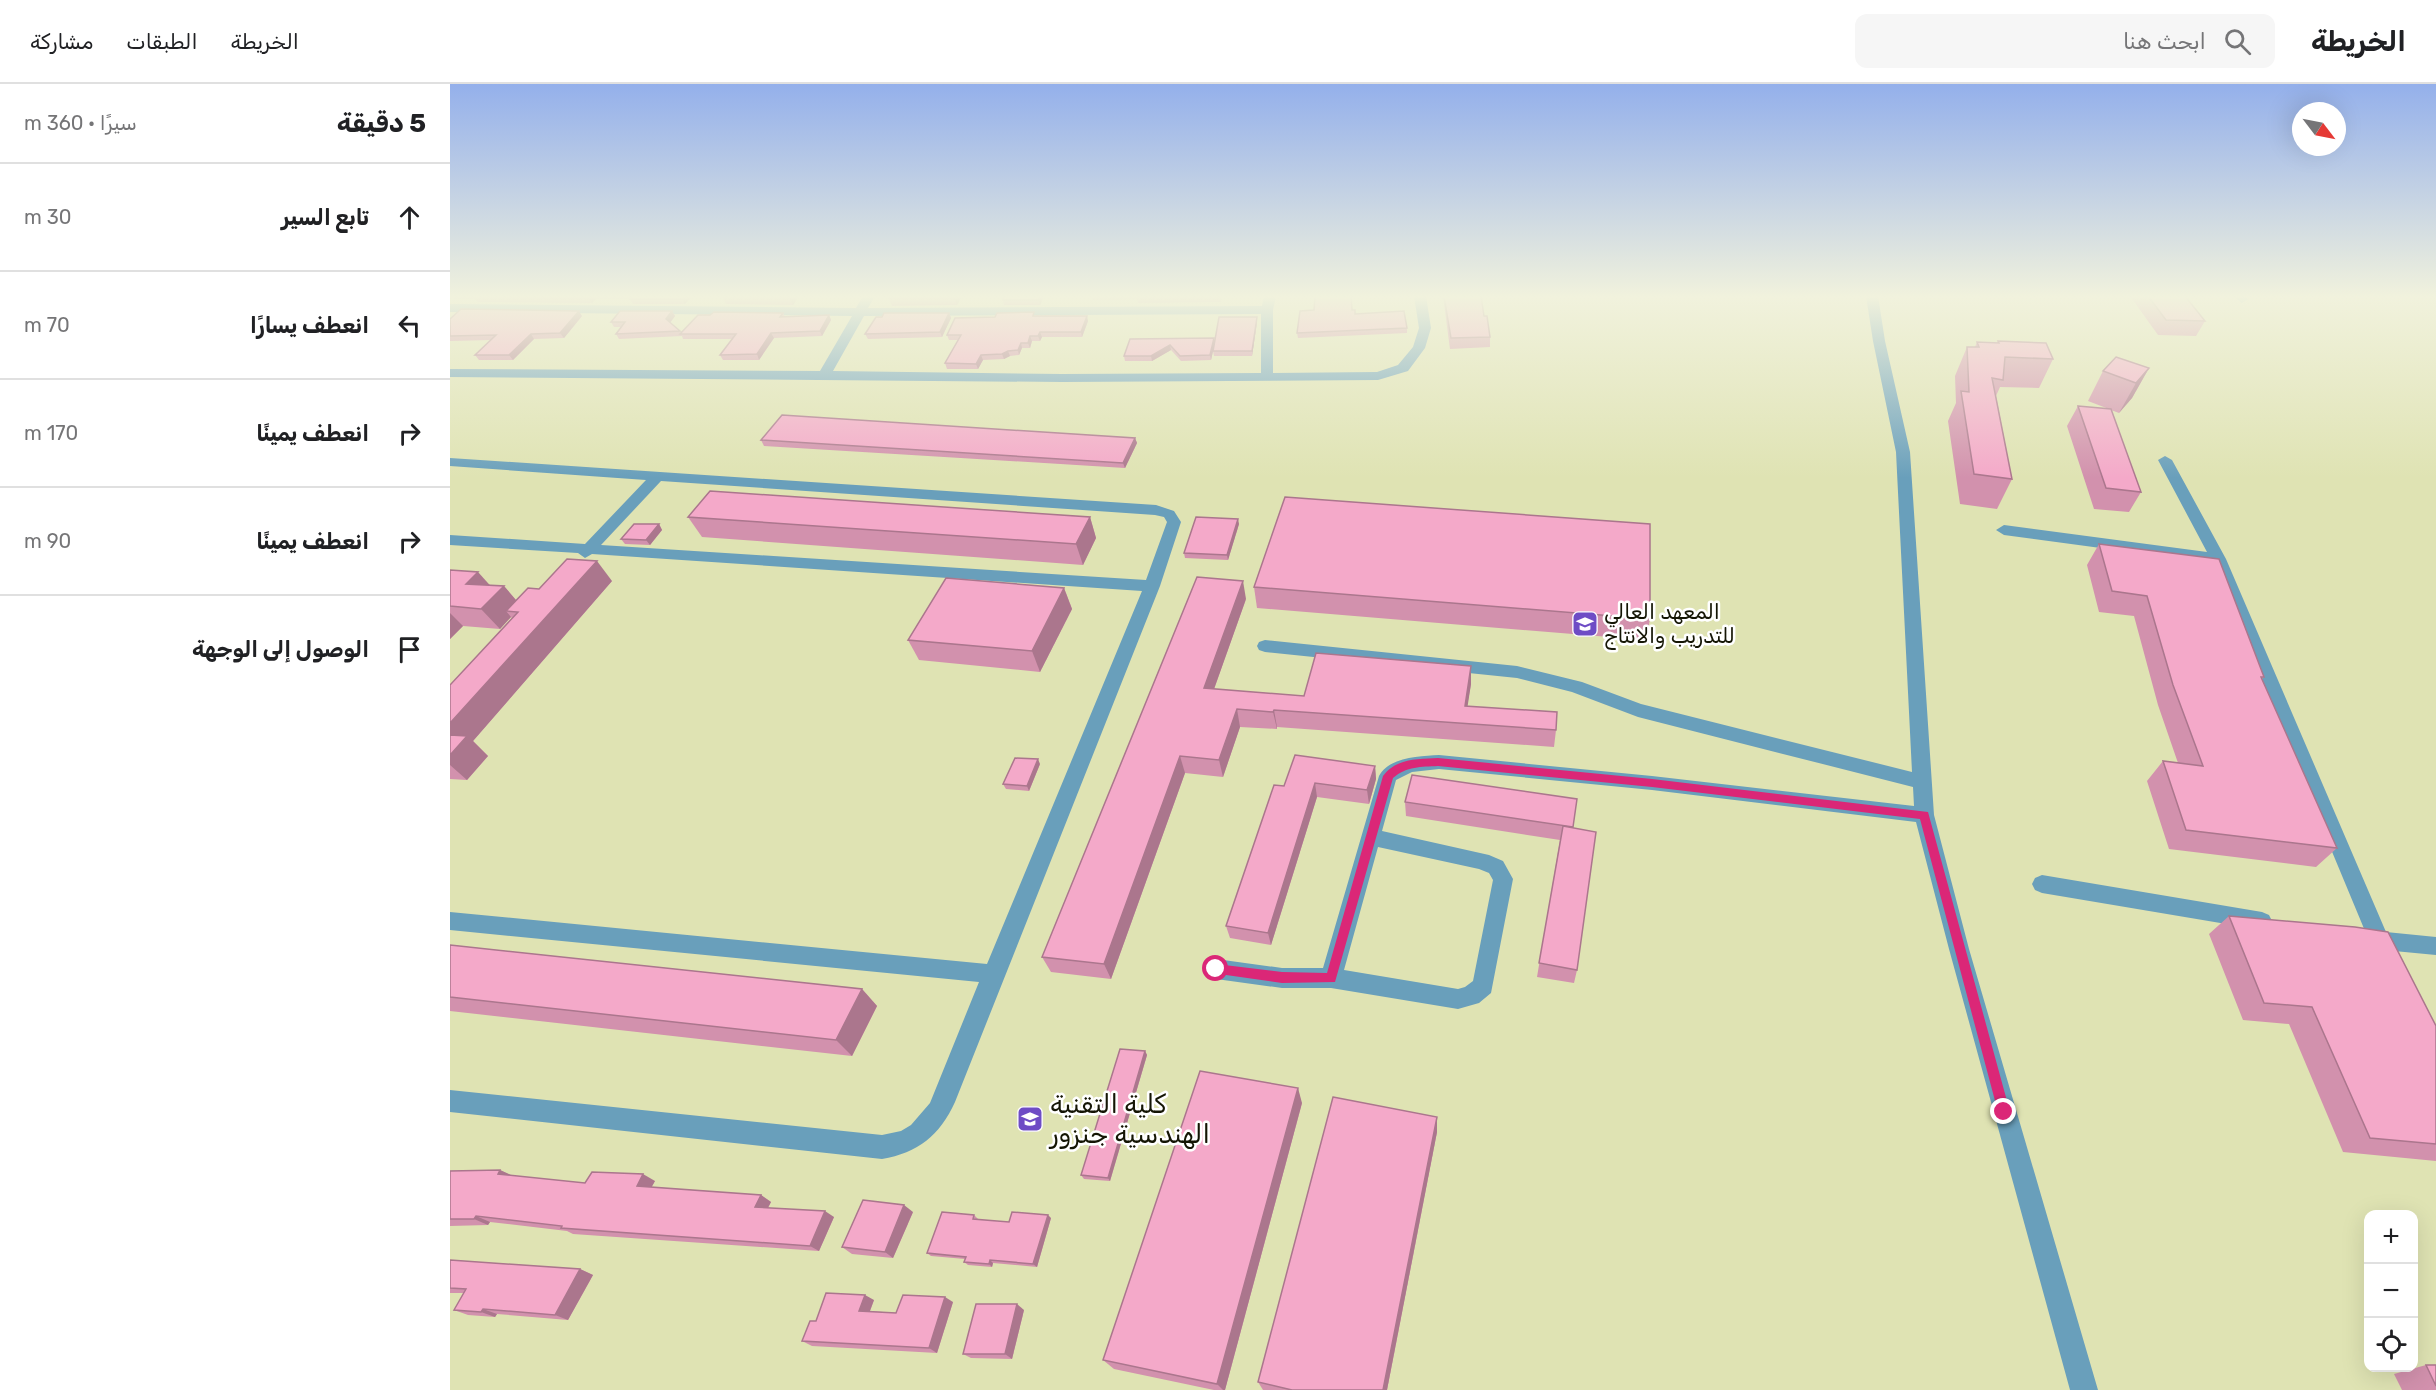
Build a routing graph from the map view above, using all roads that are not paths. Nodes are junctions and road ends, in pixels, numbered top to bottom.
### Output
1 (835, 357) edge
2 (1267, 357) edge
3 (1412, 357) edge
4 (1882, 357) edge
5 (450, 373) edge
6 (824, 375) junction
7 (1267, 377) junction
8 (2164, 460) dead end
9 (450, 462) edge
10 (657, 476) junction
11 (2004, 530) dead end
12 (450, 540) edge
13 (589, 548) junction
14 (2218, 559) junction
15 (573, 566) edge
16 (1152, 586) junction
17 (1265, 646) dead end
18 (1923, 782) junction
19 (1924, 815) junction
20 (1371, 837) junction
21 (2042, 884) dead end
22 (450, 921) edge
23 (2285, 925) edge
24 (2355, 937) edge
25 (2378, 940) junction
26 (2436, 946) edge
27 (1216, 969) dead end
28 (2394, 969) edge
29 (993, 974) junction
30 (1331, 978) junction
31 (450, 1101) edge
32 (2084, 1390) edge

1 - 6 street
2 - 7 street
3 - 7 street
4 - 18 street
5 - 6 street
6 - 7 street
8 - 14 street
9 - 10 street
10 - 13 street
10 - 16 street
11 - 14 street
12 - 13 street
13 - 15 street
13 - 16 street
14 - 25 street
16 - 29 street
17 - 18 street
18 - 19 street
19 - 20 street
19 - 32 street
20 - 30 street
20 - 30 street
21 - 23 street
22 - 29 street
24 - 25 street
25 - 26 street
25 - 28 street
27 - 30 street
29 - 31 street

